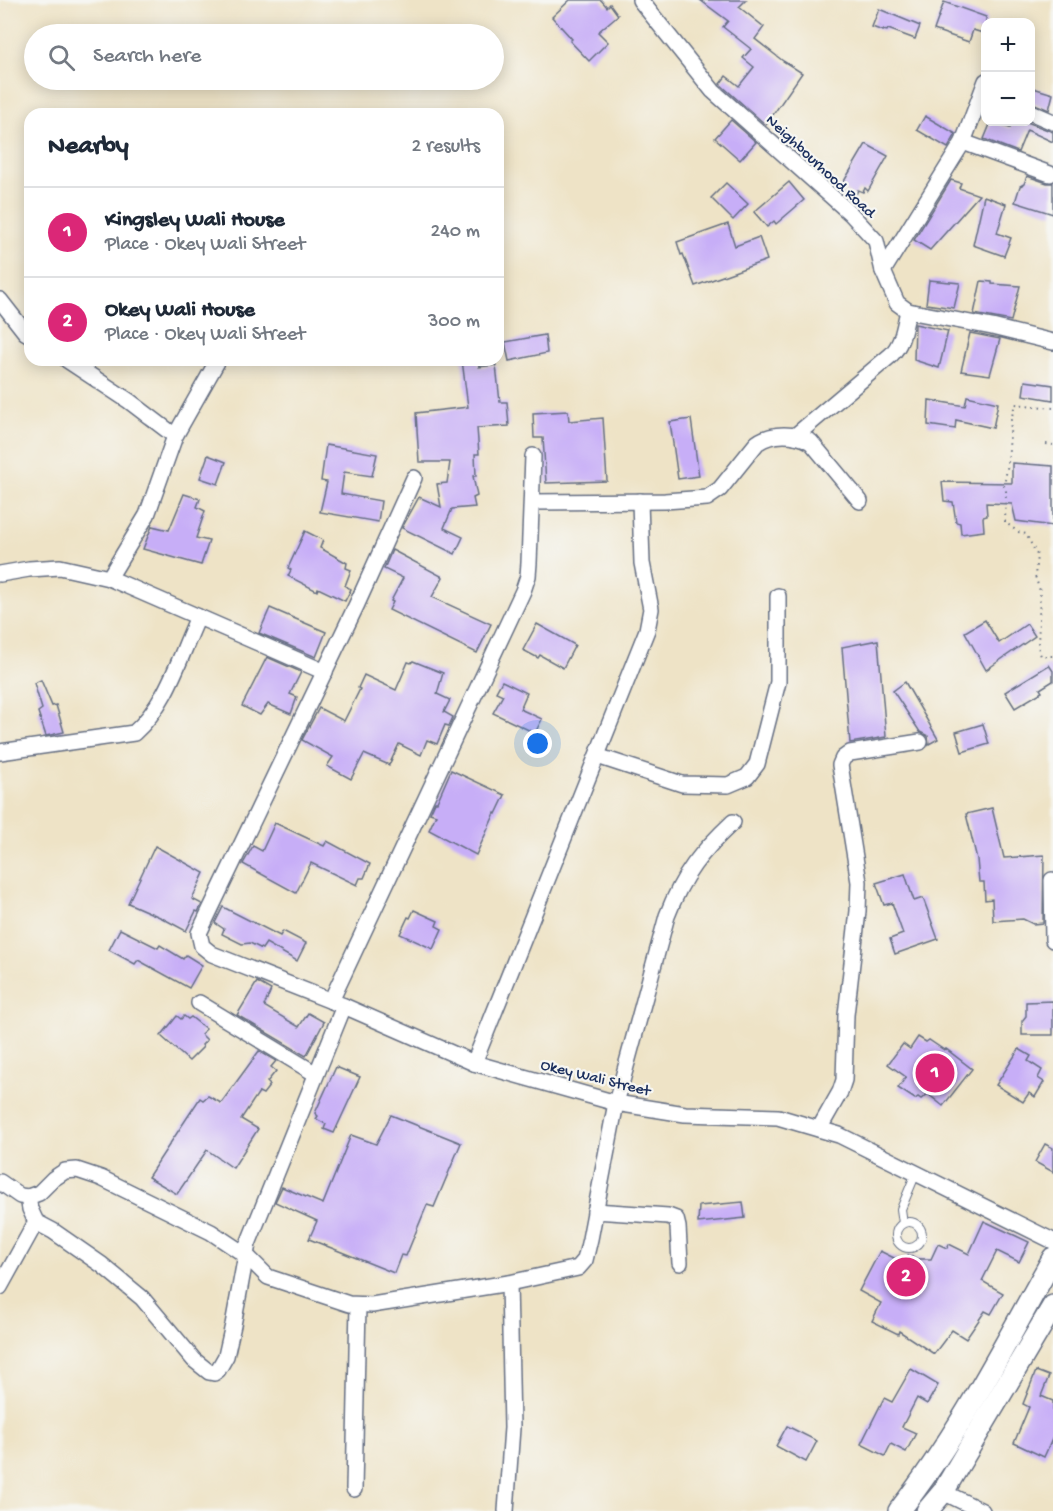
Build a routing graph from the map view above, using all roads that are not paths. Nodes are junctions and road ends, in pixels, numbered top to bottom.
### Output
1 (640, 0) edge
2 (981, 103) edge
3 (1035, 114) edge
4 (1053, 122) edge
5 (963, 142) junction
6 (1050, 174) dead end
7 (883, 271) junction
8 (0, 300) edge
9 (908, 311) junction
10 (24, 330) edge
11 (1053, 342) edge
12 (76, 366) edge
13 (215, 366) edge
14 (175, 436) junction
15 (795, 436) junction
16 (533, 456) dead end
17 (414, 478) dead end
18 (640, 501) junction
19 (860, 501) dead end
20 (531, 502) junction
21 (0, 574) edge
22 (109, 578) junction
23 (778, 596) dead end
24 (198, 617) junction
25 (325, 672) junction
26 (920, 742) dead end
27 (0, 752) edge
28 (597, 756) junction
29 (733, 822) dead end
30 (1052, 880) dead end
31 (1053, 940) edge
32 (199, 1003) dead end
33 (338, 1003) junction
34 (474, 1063) junction
35 (316, 1074) junction
36 (616, 1103) junction
37 (819, 1129) junction
38 (916, 1173) junction
39 (0, 1182) edge
40 (28, 1197) junction
41 (596, 1211) junction
42 (36, 1222) junction
43 (903, 1223) dead end
44 (1053, 1241) edge
45 (247, 1256) junction
46 (1053, 1258) edge
47 (680, 1263) dead end
48 (509, 1282) junction
49 (0, 1287) edge
50 (358, 1305) junction
51 (1053, 1306) edge
52 (354, 1489) dead end
53 (954, 1501) edge
54 (506, 1511) edge
55 (899, 1511) edge
56 (927, 1511) edge
57 (982, 1511) edge

1 - 7 street, Neighbourhood Road
2 - 5 street
3 - 4 street
5 - 6 street
5 - 7 street
7 - 9 street, Neighbourhood Road
8 - 10 street
9 - 11 street
9 - 15 street
12 - 14 street
13 - 14 street
14 - 22 street
15 - 18 street
15 - 19 street
16 - 20 street
17 - 25 street
18 - 20 street
18 - 28 street
20 - 33 street
21 - 22 street
22 - 24 street
23 - 28 street
24 - 25 street
24 - 27 street
25 - 33 street, Okey Wali Street
26 - 37 street
28 - 34 street
29 - 36 street
30 - 31 street
32 - 35 street
33 - 34 street, Okey Wali Street
33 - 35 street
34 - 36 street, Okey Wali Street
35 - 45 street
36 - 37 street, Okey Wali Street
36 - 41 street
37 - 38 street, Okey Wali Street
38 - 43 lane
38 - 44 street, Okey Wali Street
39 - 40 street
40 - 42 street
40 - 45 street
41 - 47 street
41 - 48 street
42 - 45 street
42 - 49 street
45 - 50 street
46 - 55 main road
48 - 50 street
48 - 54 street
50 - 52 street
51 - 53 main road
53 - 56 main road
53 - 57 street

